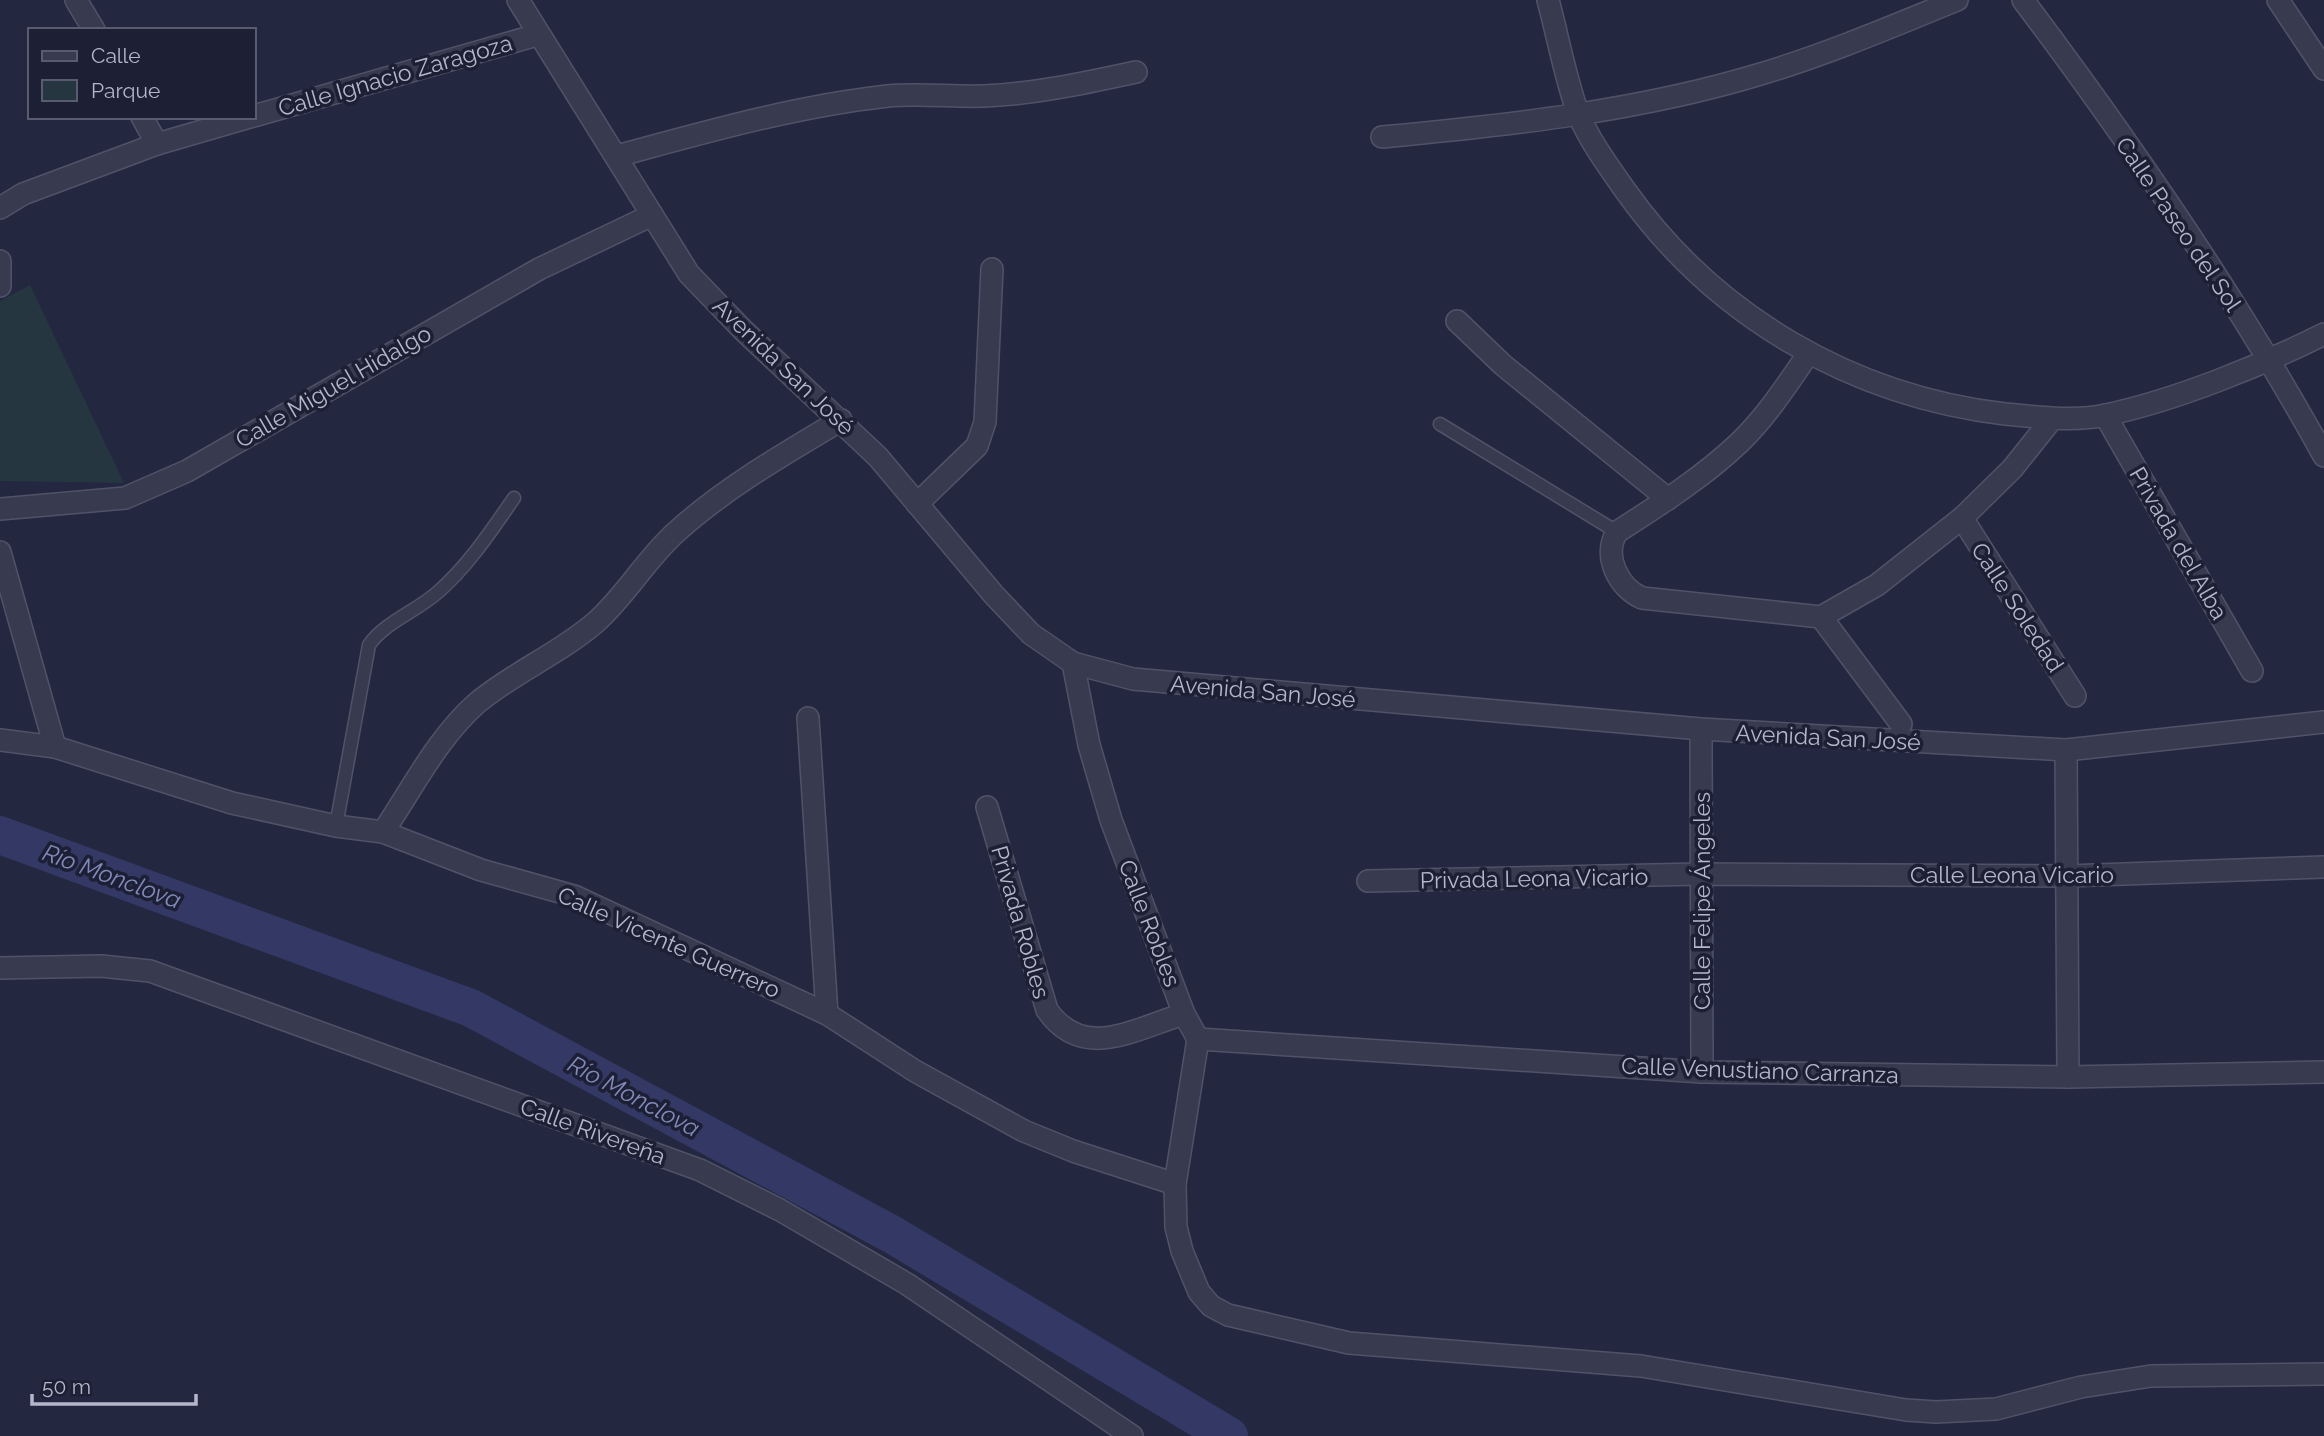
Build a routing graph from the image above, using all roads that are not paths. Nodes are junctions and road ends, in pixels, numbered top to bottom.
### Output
1 (76, 0) edge
2 (518, 0) edge
3 (1548, 0) edge
4 (1957, 0) edge
5 (2023, 0) edge
6 (2278, 0) edge
7 (93, 28) edge
8 (537, 35) junction
9 (2324, 69) edge
10 (1136, 72) dead end
11 (1579, 114) junction
12 (256, 116) edge
13 (143, 119) edge
14 (245, 119) edge
15 (1382, 136) dead end
16 (157, 144) junction
17 (617, 156) junction
18 (0, 208) edge
19 (652, 215) junction
20 (0, 261) edge
21 (992, 269) dead end
22 (0, 286) edge
23 (1457, 320) dead end
24 (2324, 334) edge
25 (1808, 354) junction
26 (2271, 361) junction
27 (2105, 415) junction
28 (2052, 419) junction
29 (841, 420) junction
30 (1440, 424) dead end
31 (2324, 456) edge
32 (514, 498) dead end
33 (1668, 499) junction
34 (917, 504) junction
35 (0, 509) edge
36 (1962, 518) junction
37 (1617, 533) junction
38 (0, 552) edge
39 (1821, 617) junction
40 (1073, 663) junction
41 (2252, 671) dead end
42 (2075, 696) dead end
43 (808, 718) dead end
44 (2324, 722) edge
45 (1900, 724) dead end
46 (1701, 729) junction
47 (0, 740) edge
48 (55, 747) junction
49 (2066, 750) junction
50 (987, 807) dead end
51 (336, 825) junction
52 (383, 832) junction
53 (2324, 867) edge
54 (1700, 874) junction
55 (2067, 876) junction
56 (1368, 881) dead end
57 (0, 968) edge
58 (827, 1014) junction
59 (1184, 1014) junction
60 (1198, 1039) junction
61 (1702, 1072) junction
62 (2324, 1072) edge
63 (2068, 1076) junction
64 (1175, 1184) junction
65 (2324, 1374) edge
66 (1132, 1436) edge

1 - 7 street
2 - 8 street, Avenida San José
3 - 11 street
4 - 11 street
5 - 26 street, Calle Paseo del Sol
6 - 9 street
8 - 12 street, Calle Ignacio Zaragoza
8 - 17 street, Avenida San José
10 - 17 street
11 - 15 street
11 - 25 street
13 - 16 street
14 - 16 street, Calle Ignacio Zaragoza
16 - 18 street, Calle Ignacio Zaragoza
17 - 19 street, Avenida San José
19 - 29 street, Avenida San José
19 - 35 street, Calle Miguel Hidalgo
20 - 22 street
21 - 34 street
23 - 33 street
24 - 26 street
25 - 28 street
25 - 33 street
26 - 27 street
26 - 31 street, Calle Paseo del Sol
27 - 28 street
27 - 41 street, Privada del Alba
28 - 36 street
29 - 34 street, Avenida San José
29 - 52 street
30 - 37 lane
32 - 51 lane
33 - 37 street
34 - 40 street, Avenida San José
36 - 39 street
36 - 42 street, Calle Soledad
37 - 39 street
38 - 48 street
39 - 45 street
40 - 46 street, Avenida San José
40 - 59 street, Calle Robles
43 - 58 street
44 - 49 street, Avenida San José
46 - 49 street, Avenida San José
46 - 54 street, Calle Felipe Ángeles
47 - 48 street, Calle Vicente Guerrero
48 - 51 street, Calle Vicente Guerrero
49 - 55 street
50 - 59 street, Privada Robles
51 - 52 street, Calle Vicente Guerrero
52 - 58 street, Calle Vicente Guerrero
53 - 55 street, Calle Leona Vicario
54 - 55 street, Calle Leona Vicario
54 - 56 street, Privada Leona Vicario
54 - 61 street, Calle Felipe Ángeles
55 - 63 street
57 - 66 street, Calle Rivereña
58 - 64 street, Calle Vicente Guerrero
59 - 60 street, Calle Robles
60 - 61 street, Calle Venustiano Carranza
60 - 64 street
61 - 63 street, Calle Venustiano Carranza
62 - 63 street, Calle Venustiano Carranza
64 - 65 street

